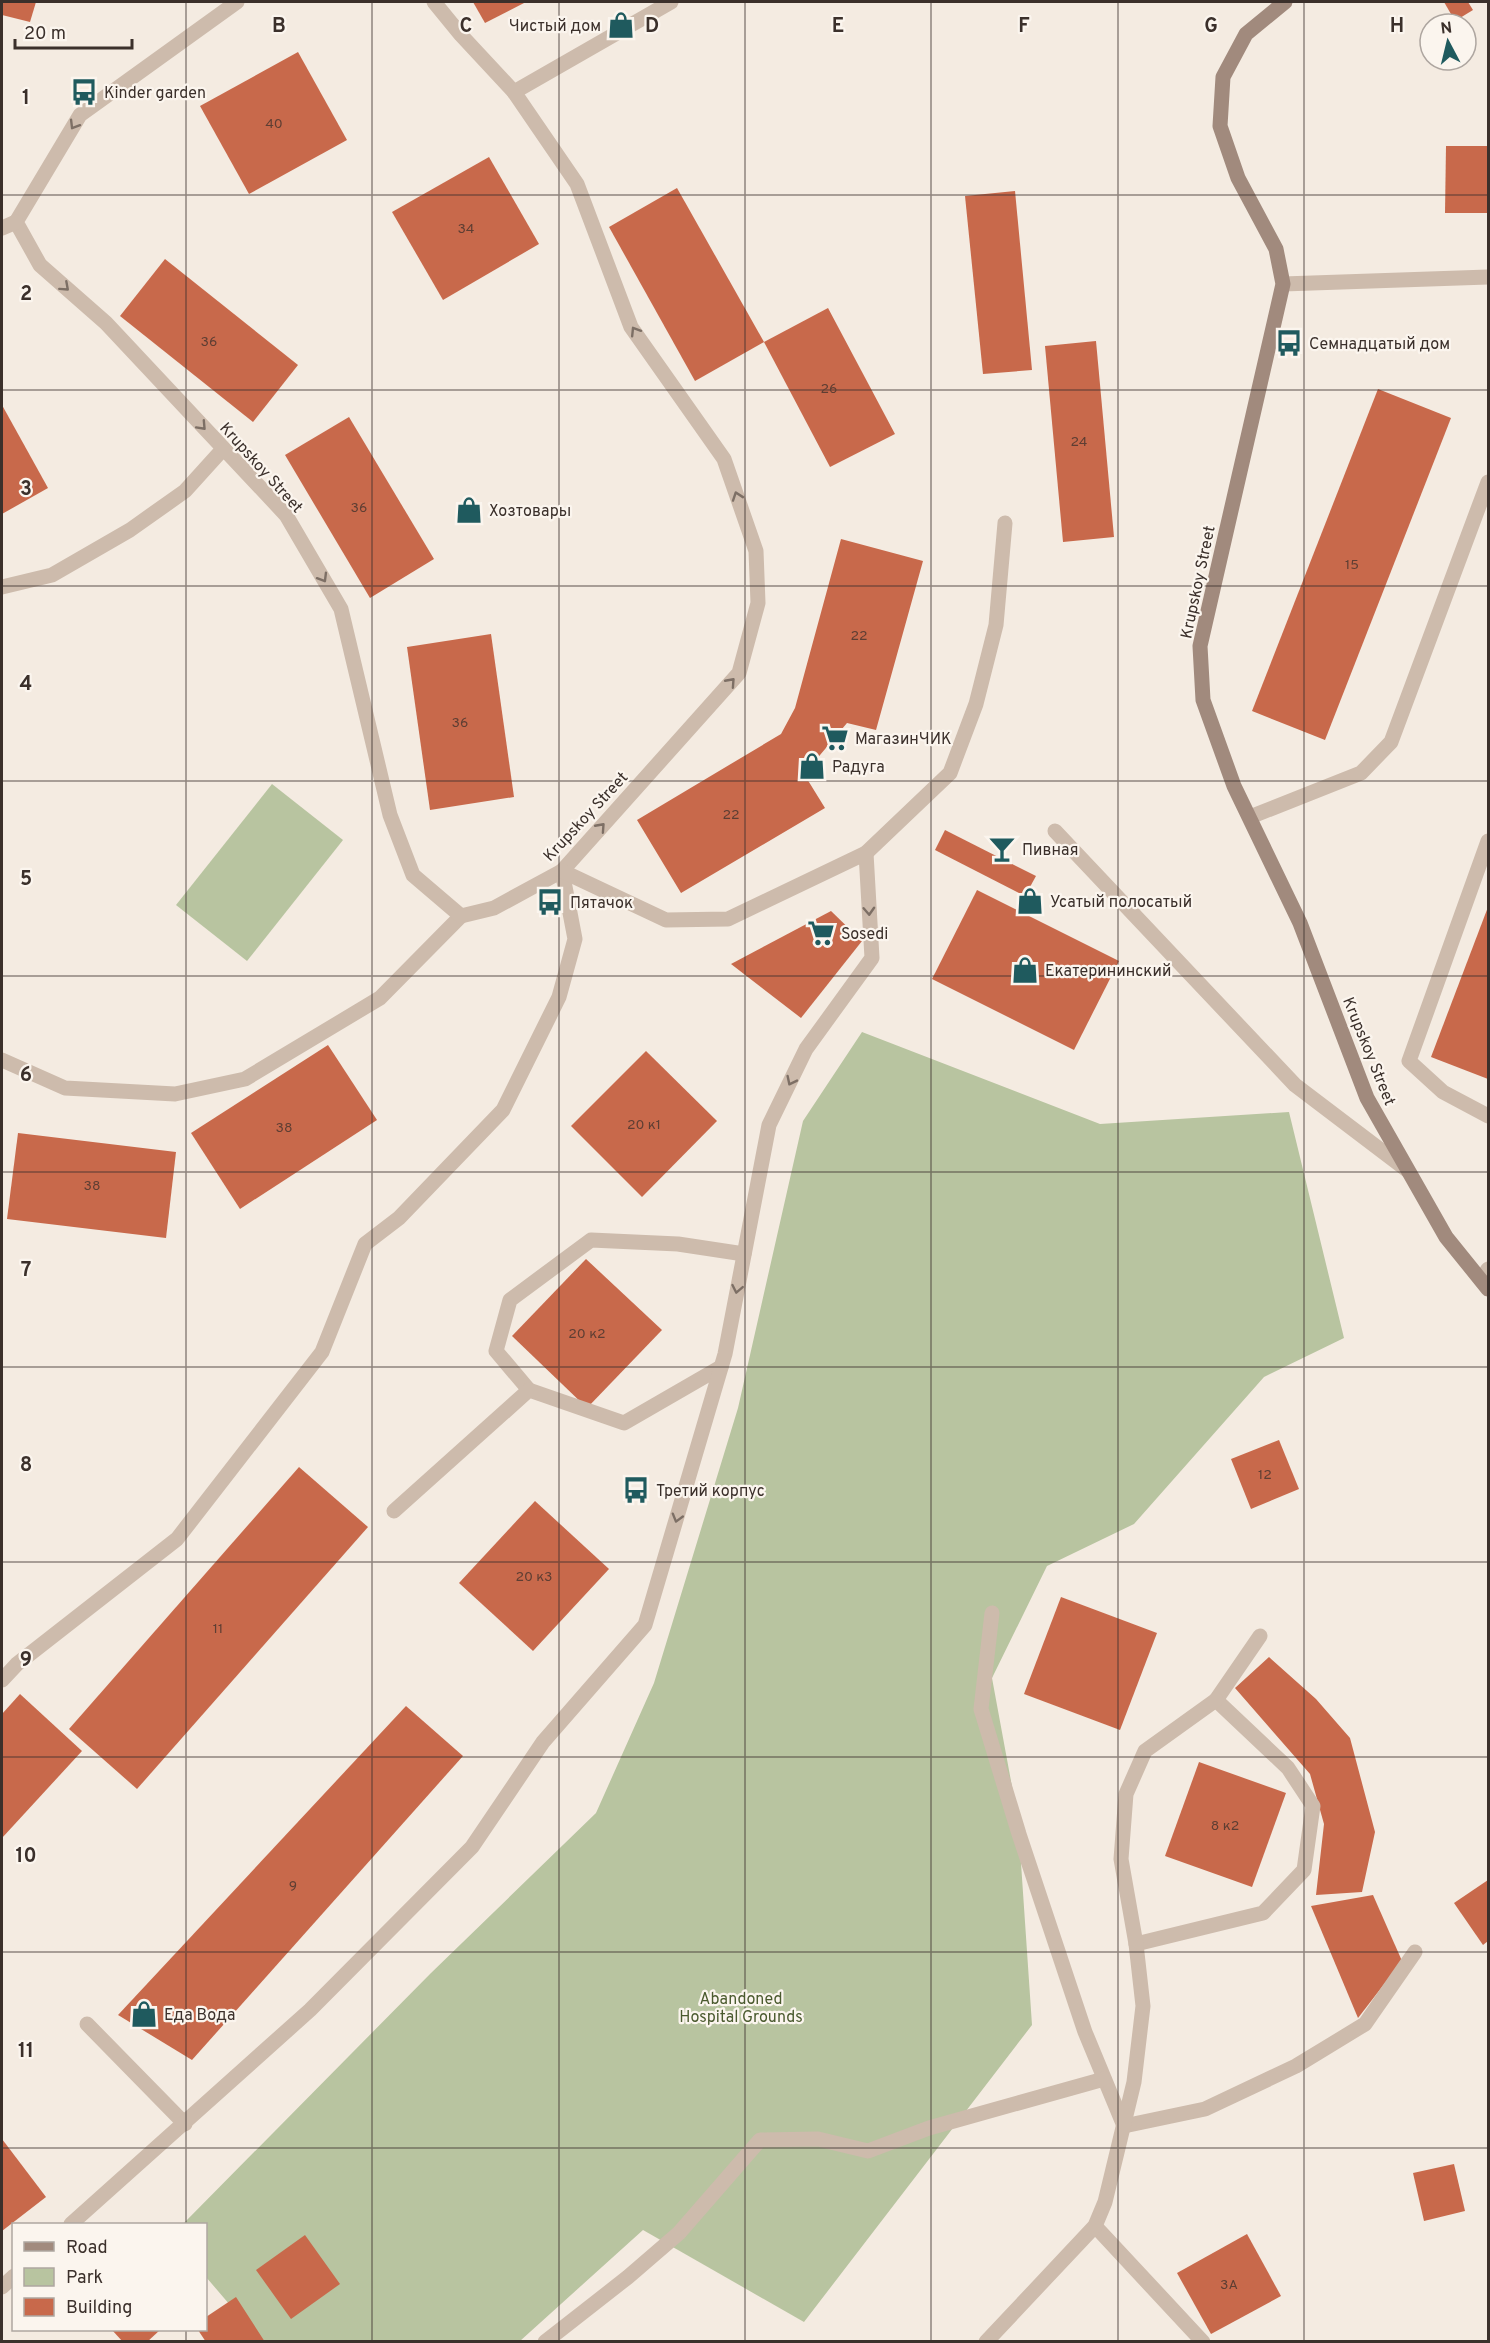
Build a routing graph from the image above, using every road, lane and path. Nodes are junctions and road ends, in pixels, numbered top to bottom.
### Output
1 (237, 2) edge
2 (434, 2) edge
3 (671, 2) edge
4 (1285, 2) edge
5 (514, 92) junction
6 (16, 222) junction
7 (2, 228) edge
8 (1488, 277) edge
9 (1282, 284) junction
10 (223, 449) junction
11 (1488, 482) edge
12 (1005, 523) dead end
13 (2, 587) edge
14 (1250, 817) junction
15 (1055, 831) dead end
16 (1488, 841) edge
17 (866, 853) junction
18 (562, 871) junction
19 (461, 916) junction
20 (2, 1060) edge
21 (1488, 1116) edge
22 (1407, 1170) junction
23 (744, 1254) junction
24 (1486, 1279) edge
25 (721, 1366) junction
26 (530, 1390) junction
27 (394, 1511) dead end
28 (992, 1612) dead end
29 (1260, 1636) dead end
30 (2, 1680) edge
31 (1216, 1700) junction
32 (1136, 1944) junction
33 (1415, 1952) dead end
34 (87, 2024) dead end
35 (1104, 2079) junction
36 (184, 2124) junction
37 (1124, 2126) junction
38 (72, 2223) edge
39 (1095, 2226) junction
40 (545, 2342) edge
41 (986, 2342) edge
42 (1203, 2342) edge

1 -> 6 street
2 - 5 street, Krupskoy Street
3 - 5 street
4 - 9 street, Krupskoy Street
18 -> 5 street, Krupskoy Street
6 - 7 street
6 -> 10 street, Krupskoy Street
8 - 9 street
9 - 14 street, Krupskoy Street
10 - 13 street
10 -> 19 street, Krupskoy Street
11 - 14 street
12 - 17 street
14 - 22 street, Krupskoy Street
15 - 22 street
16 - 21 street
17 - 18 street
17 -> 23 street
18 - 19 street, Krupskoy Street
18 - 30 street
19 - 20 street
22 - 24 street, Krupskoy Street
23 -> 25 street
23 - 26 street
25 - 26 street
25 -> 36 street
26 - 27 street
28 - 35 street
29 - 31 street
31 - 32 street
31 - 32 street
32 - 37 street
33 - 37 street
34 - 36 street
35 - 37 street
35 - 40 street
36 - 38 street
37 - 39 street
39 - 41 street
39 - 42 street

